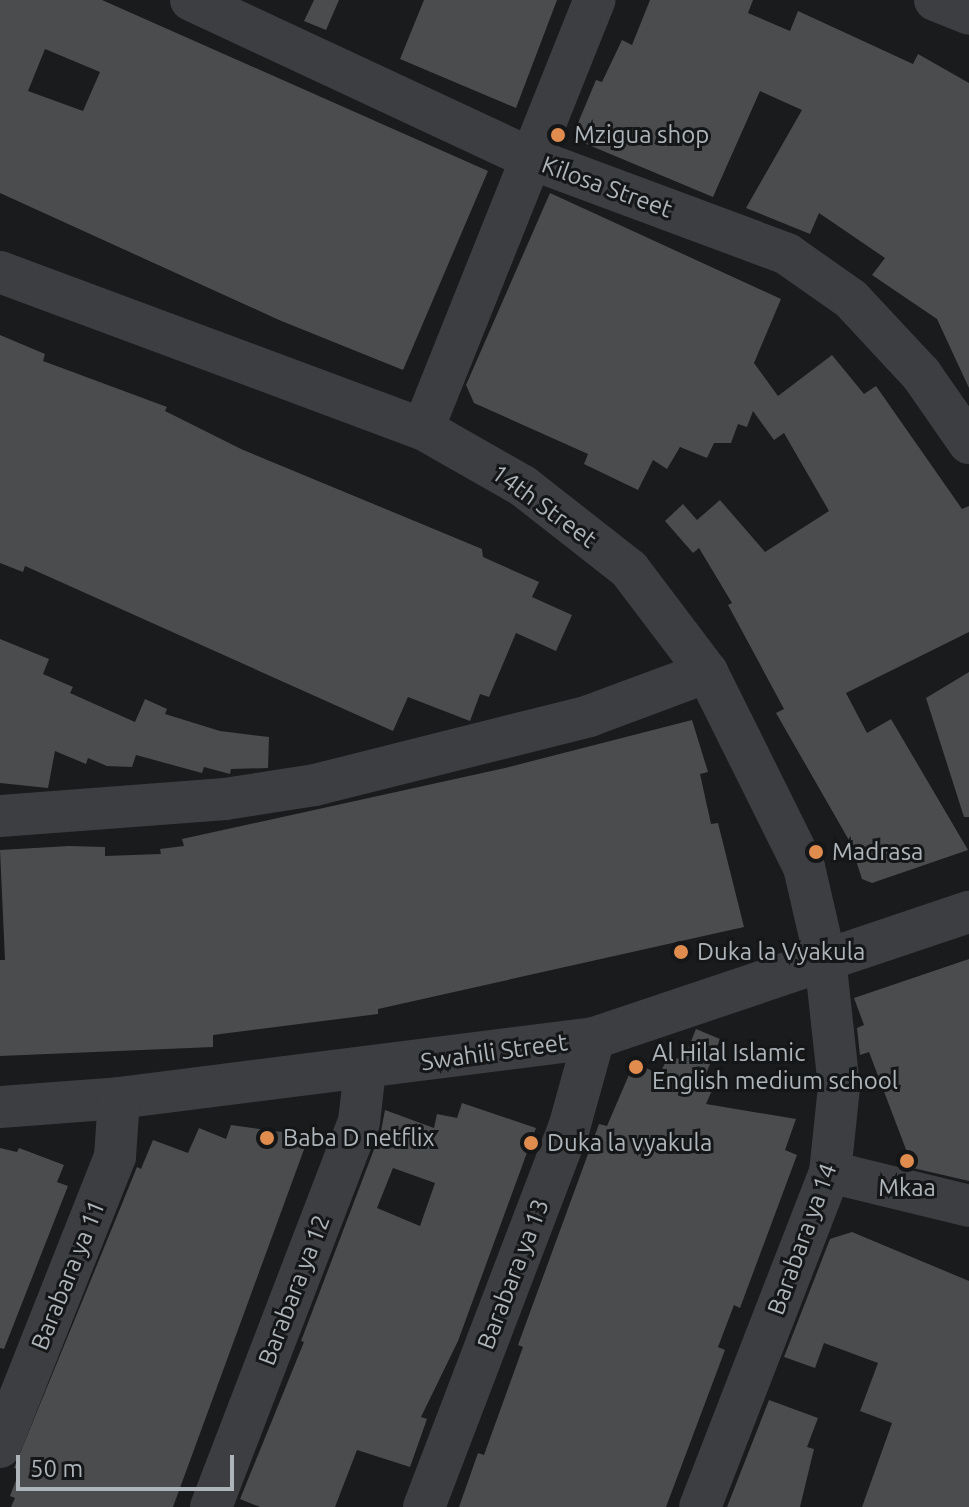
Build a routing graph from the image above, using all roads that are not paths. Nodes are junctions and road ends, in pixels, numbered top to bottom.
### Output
1 (191, 0) edge
2 (595, 0) edge
3 (935, 0) edge
4 (969, 14) edge
5 (532, 159) junction
6 (0, 272) edge
7 (423, 429) junction
8 (969, 443) edge
9 (707, 672) junction
10 (0, 816) edge
11 (969, 912) edge
12 (825, 958) junction
13 (594, 1038) junction
14 (365, 1069) junction
15 (119, 1098) junction
16 (0, 1107) edge
17 (830, 1172) junction
18 (969, 1206) edge
19 (0, 1447) edge
20 (211, 1507) edge
21 (424, 1507) edge
22 (700, 1507) edge

1 - 5 street, Kilosa Street
2 - 5 street
3 - 4 street
5 - 7 street
5 - 8 street, Kilosa Street
6 - 7 street, 14th Street
7 - 9 street, 14th Street
9 - 10 street
9 - 12 street, 14th Street
11 - 12 street, Swahili Street
12 - 13 street, Swahili Street
12 - 17 street, Barabara ya 14
13 - 14 street, Swahili Street
13 - 21 street, Barabara ya 13
14 - 15 street, Swahili Street
14 - 20 street, Barabara ya 12
15 - 16 street, Swahili Street
15 - 19 street, Barabara ya 11
17 - 18 street
17 - 22 street, Barabara ya 14

